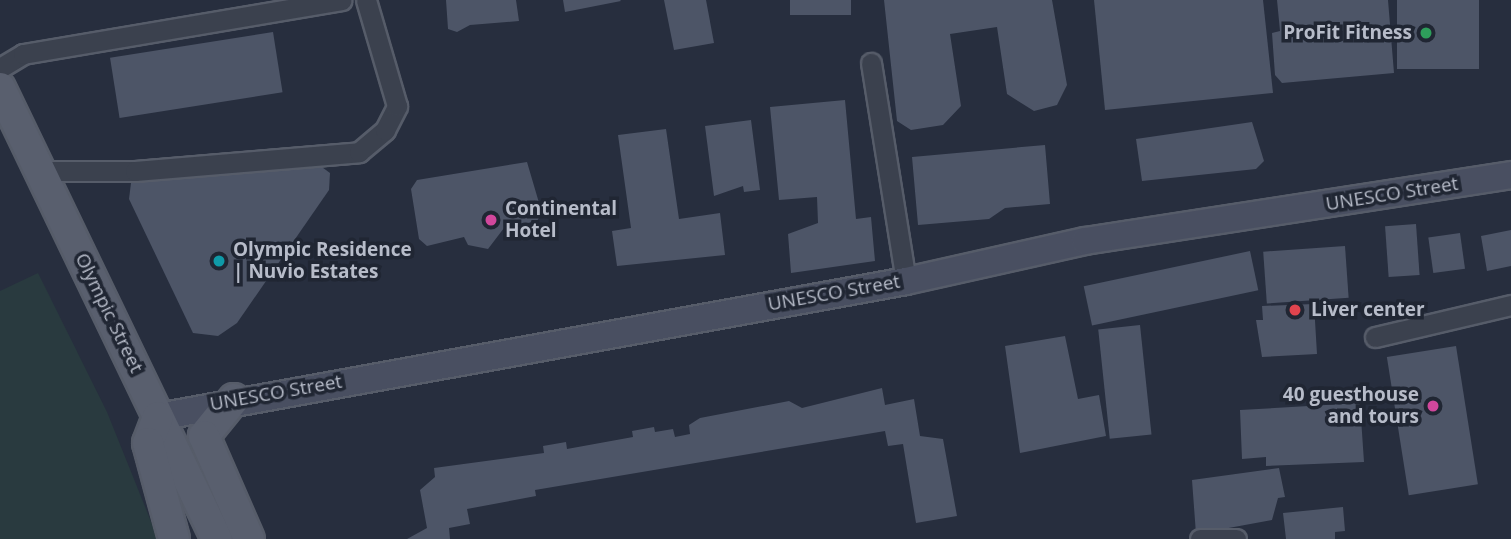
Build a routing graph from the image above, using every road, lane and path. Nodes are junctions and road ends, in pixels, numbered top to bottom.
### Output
1 (341, 0) edge
2 (366, 0) edge
3 (872, 63) dead end
4 (0, 68) edge
5 (0, 88) edge
6 (40, 171) junction
7 (1511, 175) edge
8 (906, 281) junction
9 (1511, 305) edge
10 (1375, 337) dead end
11 (234, 399) junction
12 (158, 417) junction
13 (174, 539) edge
14 (217, 539) edge
15 (249, 539) edge
16 (1200, 539) edge
17 (1236, 539) edge

1 - 4 street
2 - 6 street
3 - 8 street
5 - 6 main road, Olympic Street
6 - 12 main road, Olympic Street
7 - 8 main road, UNESCO Street
8 - 11 main road, UNESCO Street
9 - 10 street
11 - 12 main road, UNESCO Street
11 - 15 main road
12 - 13 main road
12 - 14 main road, Olympic Street
16 - 17 street

